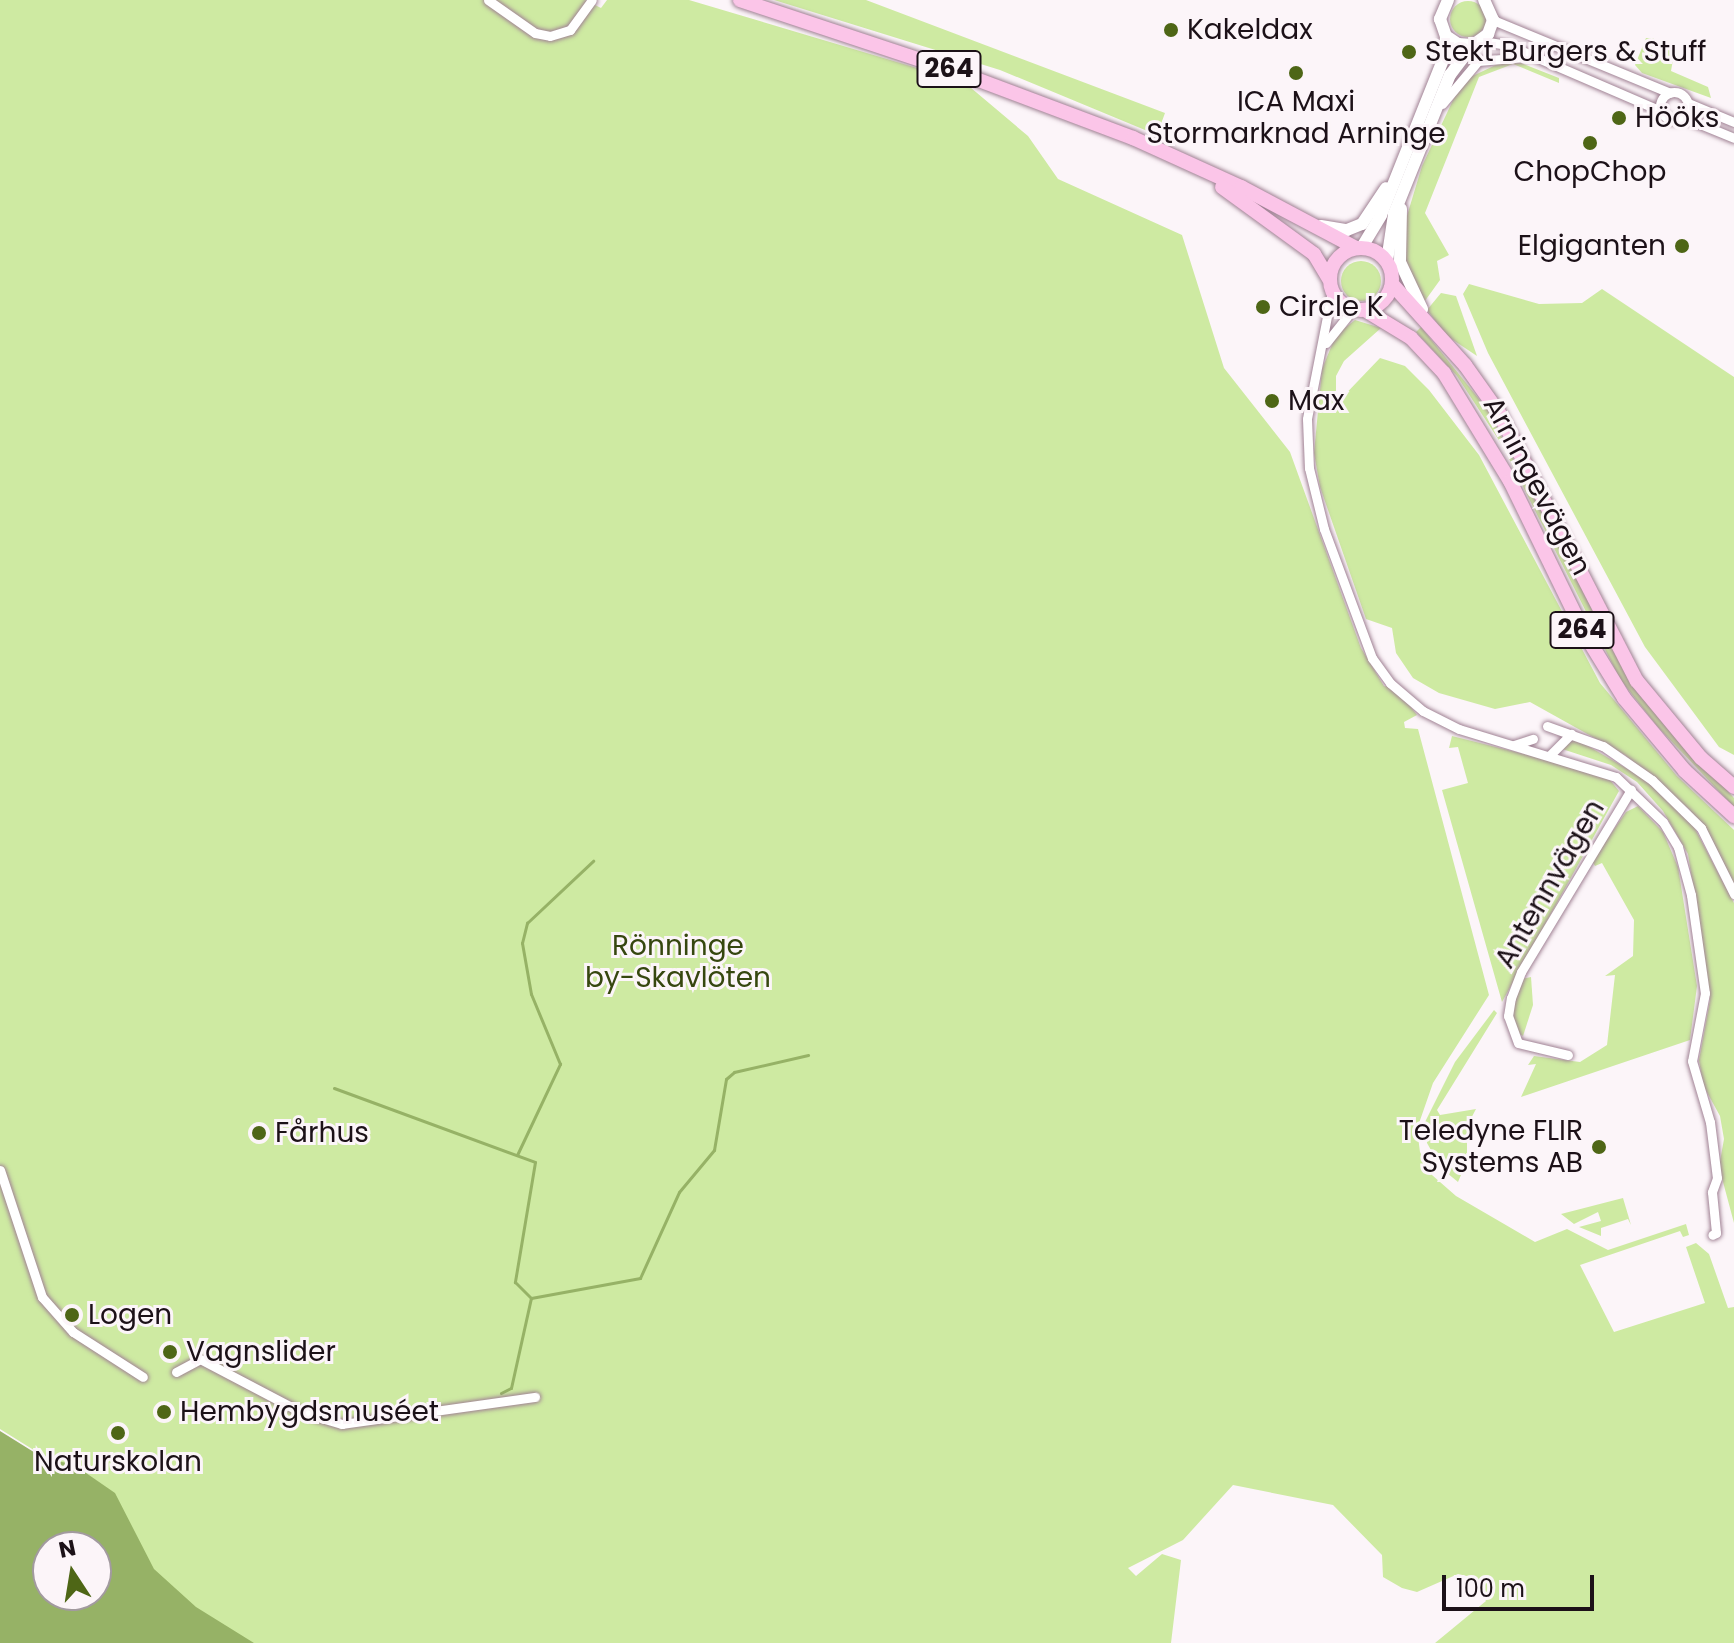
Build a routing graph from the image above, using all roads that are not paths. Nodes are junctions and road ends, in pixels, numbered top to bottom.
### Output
1 (488, 0) edge
2 (592, 0) edge
3 (740, 0) edge
4 (1448, 0) edge
5 (1487, 1) edge
6 (1493, 20) junction
7 (1446, 36) junction
8 (1478, 43) junction
9 (1545, 61) junction
10 (1670, 93) junction
11 (1688, 103) junction
12 (1661, 111) junction
13 (1435, 113) junction
14 (1683, 117) junction
15 (1734, 122) edge
16 (1734, 138) edge
17 (1154, 148) junction
18 (1393, 179) junction
19 (1401, 198) junction
20 (1286, 214) junction
21 (1359, 247) junction
22 (1387, 261) junction
23 (1392, 284) junction
24 (1330, 285) junction
25 (1359, 310) junction
26 (1320, 353) junction
27 (1465, 365) junction
28 (1547, 726) dead end
29 (1571, 734) junction
30 (1533, 739) dead end
31 (1514, 745) junction
32 (1550, 755) junction
33 (1734, 787) edge
34 (1631, 790) junction
35 (1734, 816) edge
36 (1734, 894) edge
37 (1568, 1055) dead end
38 (0, 1170) edge
39 (1712, 1235) dead end
40 (176, 1372) dead end
41 (143, 1377) dead end
42 (535, 1397) dead end

1 - 2 street
3 - 17 main road, 264
4 - 7 street
5 - 6 street
6 - 8 street
6 - 10 street
7 - 8 street
7 - 18 street
8 - 9 street
8 - 13 street
9 - 12 street
9 - 13 street
10 - 11 street
10 - 12 street
11 - 14 street
11 - 15 street
12 - 14 street
13 - 19 street
14 - 16 street
17 - 20 main road, 264
17 - 24 main road, 264
18 - 20 street
18 - 21 street
19 - 22 street
19 - 27 street
20 - 21 main road, 264
21 - 22 main road, 264
21 - 24 main road
22 - 23 main road, 264
23 - 25 main road
23 - 27 main road, Arningevägen / 264
24 - 25 main road, 264
24 - 26 street, Antennvägen
25 - 26 street, Antennvägen
25 - 35 main road, Arningevägen / 264
26 - 31 street, Antennvägen
27 - 33 main road, Arningevägen / 264
28 - 29 street
29 - 32 street
29 - 36 street
30 - 31 street
31 - 32 street, Antennvägen
32 - 34 street, Antennvägen
34 - 37 street, Antennvägen
34 - 39 street, Antennvägen
38 - 41 street
40 - 42 street

